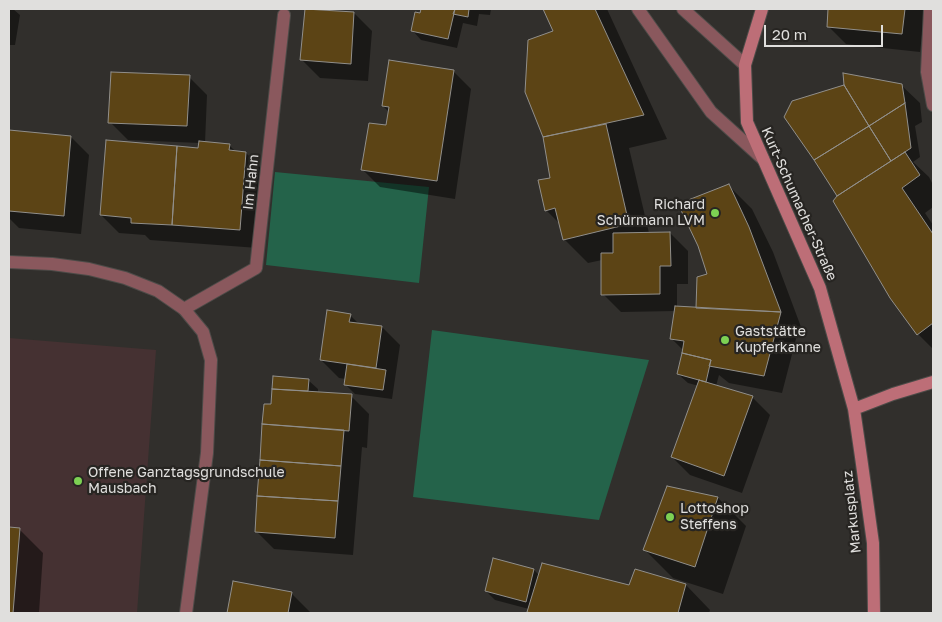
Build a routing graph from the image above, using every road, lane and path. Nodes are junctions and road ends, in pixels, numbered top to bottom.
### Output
1 (638, 9) edge
2 (683, 9) edge
3 (762, 9) edge
4 (930, 9) edge
5 (284, 16) dead end
6 (745, 65) junction
7 (930, 77) edge
8 (933, 105) edge
9 (763, 159) junction
10 (9, 262) edge
11 (184, 309) junction
12 (933, 382) edge
13 (854, 409) junction
14 (186, 613) edge
15 (874, 613) edge

1 - 9 street
2 - 6 street
3 - 6 main road, Kurt-Schumacher-Straße
4 - 7 street
5 - 11 street, Im Hahn
6 - 9 main road, Kurt-Schumacher-Straße
7 - 8 street
9 - 13 main road, Kurt-Schumacher-Straße
10 - 11 street
11 - 14 street
12 - 13 main road
13 - 15 main road, Markusplatz

